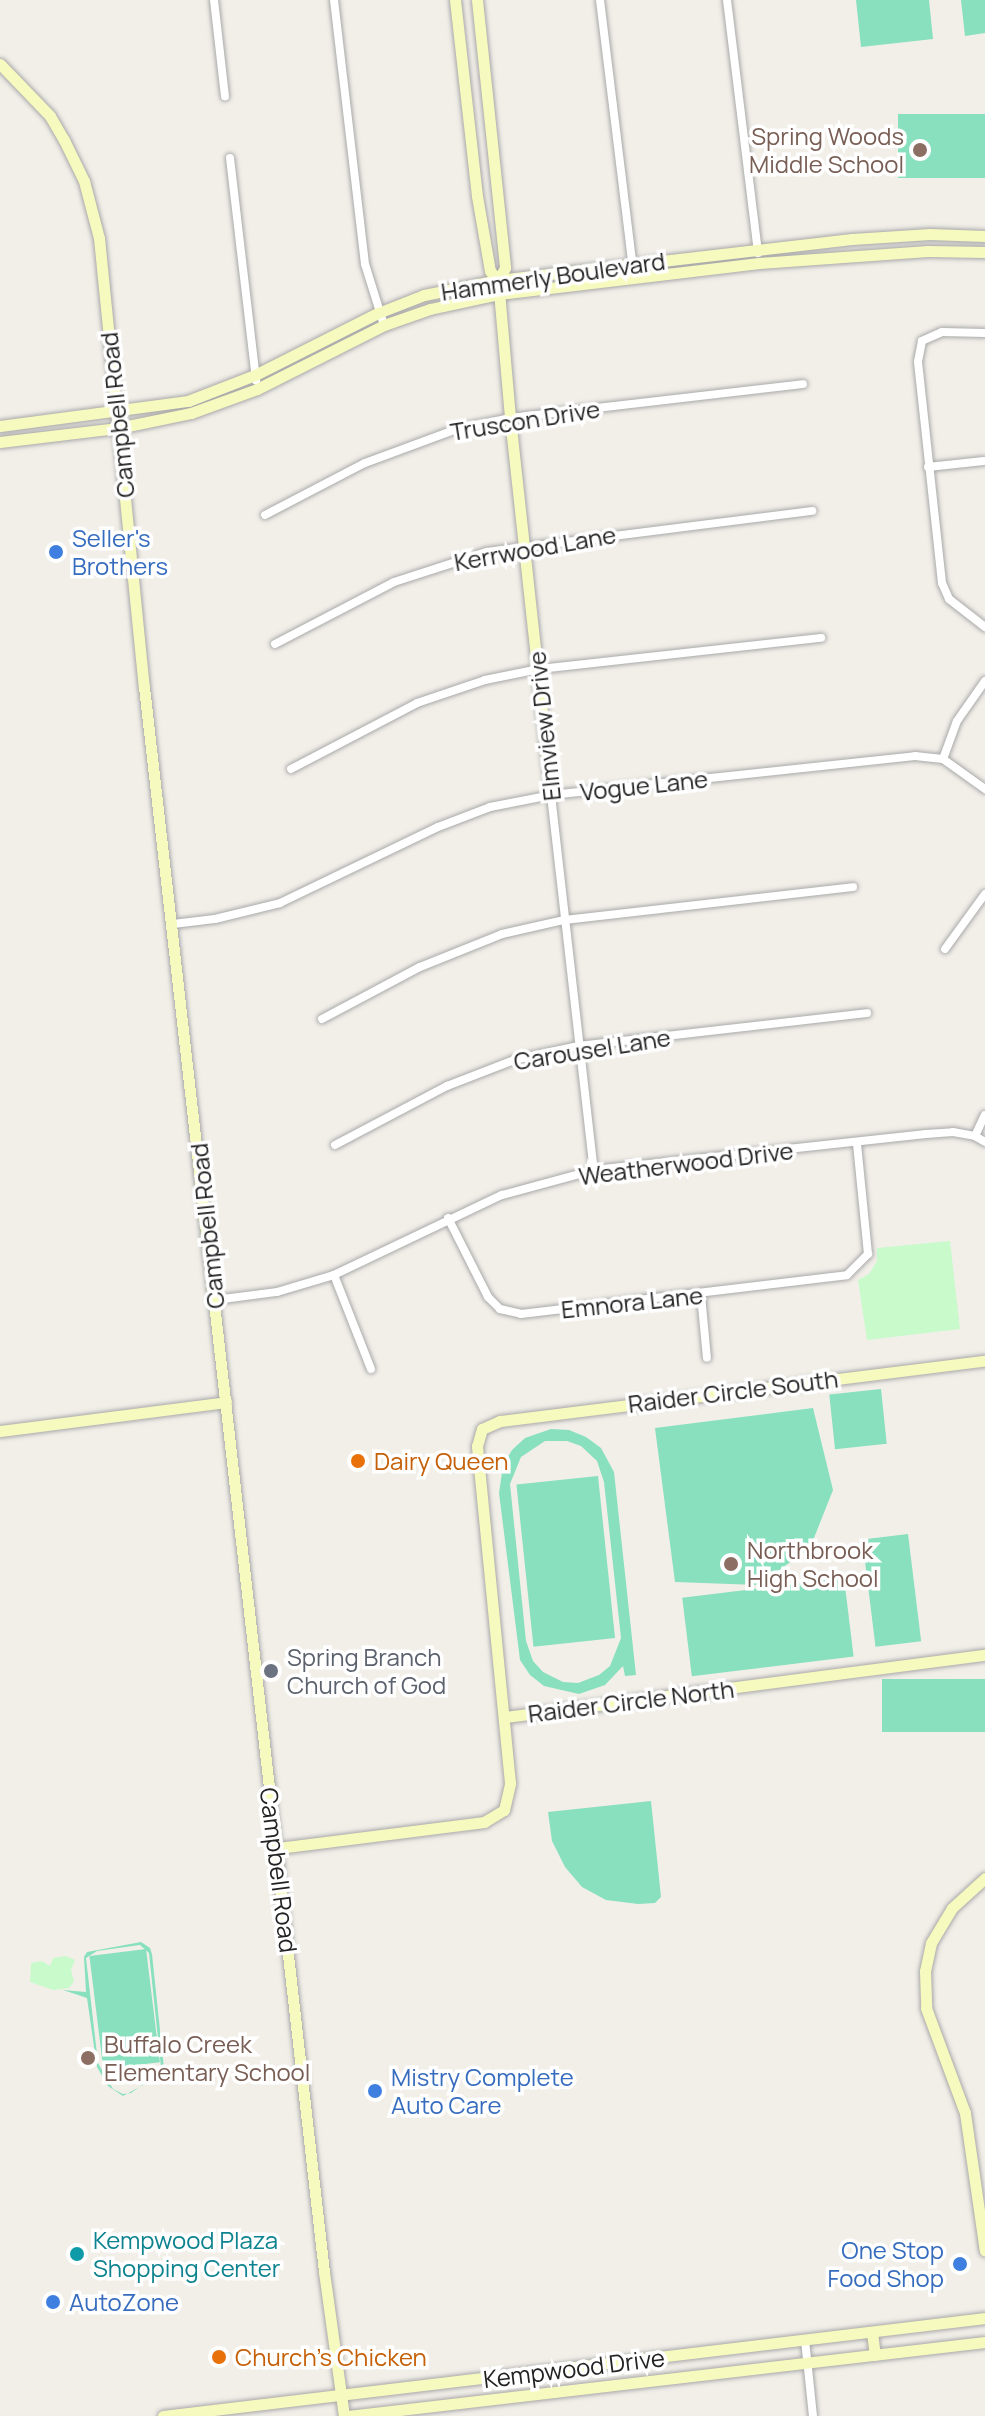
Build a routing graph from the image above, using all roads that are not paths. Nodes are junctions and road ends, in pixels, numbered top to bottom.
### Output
1 (214, 0) edge
2 (334, 0) edge
3 (455, 0) edge
4 (477, 0) edge
5 (600, 0) edge
6 (727, 0) edge
7 (0, 64) edge
8 (225, 96) dead end
9 (230, 158) dead end
10 (985, 236) edge
11 (852, 239) junction
12 (758, 249) junction
13 (985, 252) edge
14 (853, 255) junction
15 (759, 263) junction
16 (633, 271) junction
17 (498, 280) junction
18 (499, 294) junction
19 (378, 313) junction
20 (384, 325) junction
21 (985, 333) edge
22 (255, 375) junction
23 (803, 384) dead end
24 (257, 389) junction
25 (117, 413) junction
26 (510, 418) junction
27 (0, 426) edge
28 (118, 428) junction
29 (0, 442) edge
30 (984, 461) edge
31 (928, 467) junction
32 (812, 511) dead end
33 (265, 515) dead end
34 (525, 545) junction
35 (985, 627) edge
36 (821, 638) dead end
37 (275, 644) dead end
38 (539, 669) junction
39 (985, 681) edge
40 (943, 759) junction
41 (291, 769) dead end
42 (985, 789) edge
43 (551, 795) junction
44 (853, 887) dead end
45 (985, 894) edge
46 (564, 920) junction
47 (173, 924) junction
48 (945, 949) dead end
49 (867, 1013) dead end
50 (322, 1019) dead end
51 (578, 1046) junction
52 (985, 1115) edge
53 (975, 1136) junction
54 (985, 1142) edge
55 (857, 1143) junction
56 (335, 1145) dead end
57 (594, 1170) junction
58 (448, 1218) junction
59 (334, 1275) junction
60 (701, 1295) junction
61 (215, 1300) junction
62 (707, 1358) dead end
63 (985, 1361) edge
64 (371, 1369) dead end
65 (226, 1402) junction
66 (0, 1431) edge
67 (985, 1655) edge
68 (505, 1717) junction
69 (278, 1848) junction
70 (985, 1878) edge
71 (985, 2251) edge
72 (985, 2318) edge
73 (872, 2332) junction
74 (805, 2340) junction
75 (985, 2342) edge
76 (875, 2355) junction
77 (623, 2363) junction
78 (807, 2363) junction
79 (502, 2377) junction
80 (623, 2384) junction
81 (341, 2394) junction
82 (512, 2397) junction
83 (202, 2414) edge
84 (163, 2416) edge
85 (346, 2416) edge
86 (813, 2416) edge

1 - 8 street
2 - 19 street
3 - 17 street, Elmview Drive
4 - 17 street, Elmview Drive
5 - 16 street
6 - 12 street
7 - 25 street, Campbell Road
9 - 22 street
10 - 11 street, Hammerly Boulevard
11 - 12 street, Hammerly Boulevard
11 - 14 street
12 - 15 street
12 - 16 street, Hammerly Boulevard
13 - 14 street, Hammerly Boulevard
14 - 15 street, Hammerly Boulevard
15 - 16 street, Hammerly Boulevard
16 - 17 street, Hammerly Boulevard
16 - 18 street, Hammerly Boulevard
17 - 18 street, Elmview Drive
17 - 19 street, Hammerly Boulevard
18 - 20 street, Hammerly Boulevard
18 - 26 street, Elmview Drive
19 - 20 street
19 - 22 street, Hammerly Boulevard
20 - 24 street, Hammerly Boulevard
21 - 31 street
22 - 24 street
22 - 25 street, Hammerly Boulevard
23 - 26 street, Truscon Drive
24 - 28 street, Hammerly Boulevard
25 - 27 street, Hammerly Boulevard
25 - 28 street, Campbell Road
26 - 33 street, Truscon Drive
26 - 34 street, Elmview Drive
28 - 29 street, Hammerly Boulevard
28 - 47 street, Campbell Road
30 - 31 street
31 - 35 street
32 - 34 street, Kerrwood Lane
34 - 37 street, Kerrwood Lane
34 - 38 street, Elmview Drive
36 - 38 street
38 - 41 street
38 - 43 street, Elmview Drive
39 - 40 street
40 - 42 street
40 - 43 street, Vogue Lane
43 - 46 street, Elmview Drive
43 - 47 street, Vogue Lane
44 - 46 street
45 - 48 street
46 - 50 street
46 - 51 street, Elmview Drive
47 - 61 street, Campbell Road
49 - 51 street, Carousel Lane
51 - 56 street, Carousel Lane
51 - 57 street, Elmview Drive
52 - 53 street
53 - 54 street, Weatherwood Drive
53 - 55 street, Weatherwood Drive
55 - 57 street, Weatherwood Drive
55 - 60 street, Emnora Lane
57 - 58 street, Weatherwood Drive
58 - 59 street, Weatherwood Drive
58 - 60 street, Emnora Lane
59 - 61 street, Weatherwood Drive
59 - 64 street
60 - 62 street
61 - 65 street, Campbell Road
63 - 68 street, Raider Circle South
65 - 66 street
65 - 69 street, Campbell Road
67 - 68 street, Raider Circle North
68 - 69 street, Raider Circle North
69 - 81 street, Campbell Road
70 - 71 street
72 - 73 street, Kempwood Drive
73 - 74 street, Kempwood Drive
73 - 76 street
74 - 77 street, Kempwood Drive
74 - 78 street
75 - 76 street, Kempwood Drive
76 - 78 street, Kempwood Drive
77 - 79 street, Kempwood Drive
77 - 80 street
78 - 80 street, Kempwood Drive
78 - 86 street
79 - 81 street, Kempwood Drive
79 - 82 street
80 - 82 street, Kempwood Drive
81 - 83 street, Kempwood Drive
81 - 85 street, Campbell Road
82 - 85 street, Kempwood Drive
83 - 84 street, Kempwood Drive

